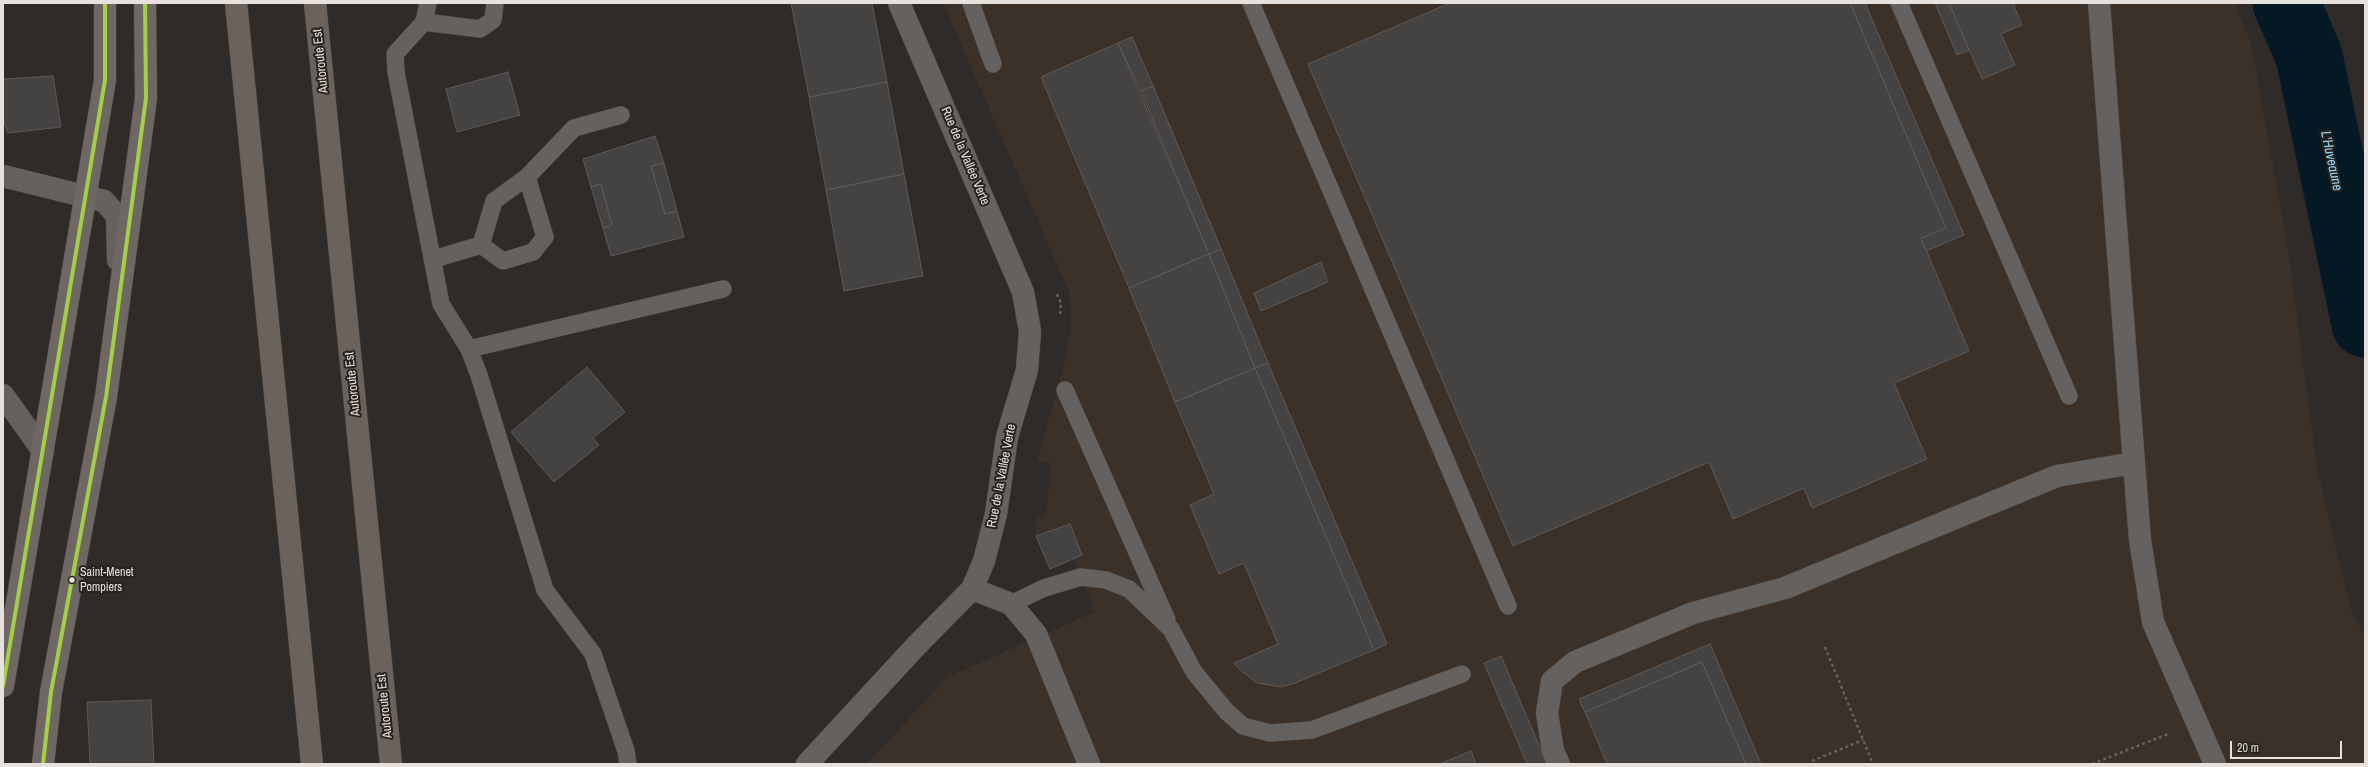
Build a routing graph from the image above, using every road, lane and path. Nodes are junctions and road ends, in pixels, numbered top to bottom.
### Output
1 (105, 3) edge
2 (145, 3) edge
3 (236, 3) edge
4 (315, 3) edge
5 (428, 3) edge
6 (495, 3) edge
7 (899, 3) edge
8 (971, 3) edge
9 (1251, 3) edge
10 (1900, 3) edge
11 (2099, 3) edge
12 (424, 22) junction
13 (993, 64) dead end
14 (621, 115) dead end
15 (3, 176) edge
16 (527, 177) junction
17 (86, 196) junction
18 (481, 245) junction
19 (434, 259) junction
20 (120, 287) junction
21 (723, 289) dead end
22 (469, 349) junction
23 (1065, 390) dead end
24 (3, 396) edge
25 (2069, 396) dead end
26 (43, 451) junction
27 (2134, 462) junction
28 (972, 588) junction
29 (1011, 604) junction
30 (1508, 606) dead end
31 (1171, 629) junction
32 (1824, 647) dead end
33 (1462, 674) dead end
34 (3, 686) edge
35 (2198, 722) junction
36 (1863, 740) junction
37 (1812, 761) dead end
38 (43, 764) edge
39 (312, 764) edge
40 (391, 764) edge
41 (628, 764) edge
42 (807, 764) edge
43 (1089, 764) edge
44 (1559, 764) edge
45 (1873, 764) edge
46 (2092, 764) edge
47 (2215, 764) edge

1 - 17 main road
2 - 20 main road
3 - 39 highway
4 - 40 highway, Autoroute Est
5 - 12 lane
6 - 12 lane
7 - 28 street, Rue de la Vallée Verte
8 - 13 lane
9 - 30 lane
10 - 25 lane
11 - 27 street
12 - 19 lane
14 - 16 lane
15 - 17 street
16 - 18 lane
16 - 18 lane
17 - 20 street
17 - 26 main road
18 - 19 lane
19 - 22 lane
20 - 38 main road
21 - 22 lane
22 - 41 lane
23 - 31 lane
24 - 26 street
26 - 34 main road
27 - 35 street
27 - 44 street
28 - 29 street
28 - 42 street, Rue de la Vallée Verte
29 - 31 lane
29 - 43 street
31 - 33 lane
32 - 36 path
35 - 46 path
35 - 47 street
36 - 37 path
36 - 45 path

